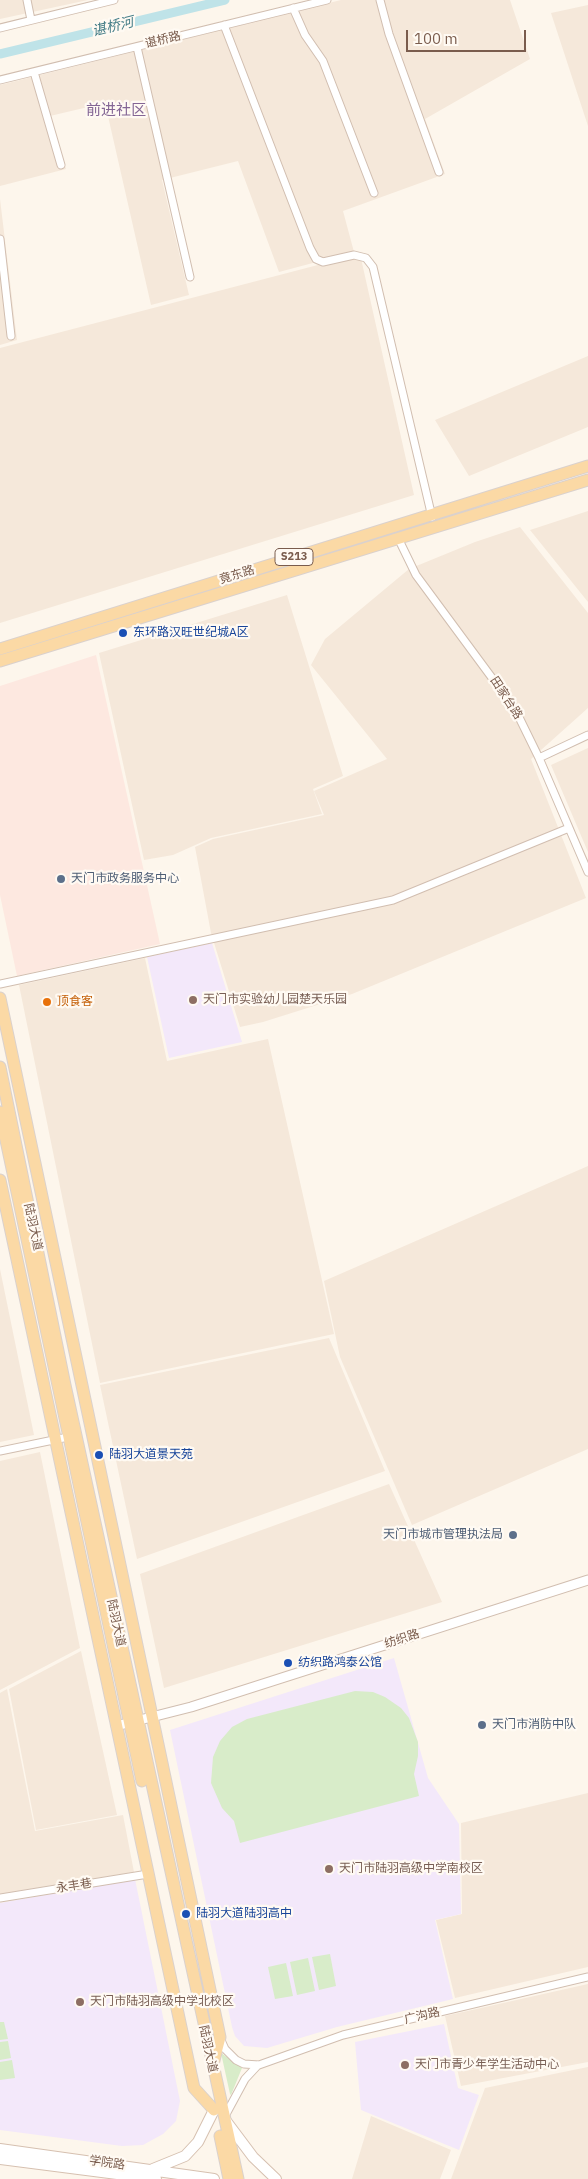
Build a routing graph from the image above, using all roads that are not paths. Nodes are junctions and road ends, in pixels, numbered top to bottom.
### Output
1 (27, 0) edge
2 (114, 0) edge
3 (327, 0) edge
4 (380, 0) edge
5 (293, 8) junction
6 (31, 20) junction
7 (224, 25) junction
8 (0, 28) edge
9 (137, 47) junction
10 (34, 72) junction
11 (0, 80) edge
12 (61, 165) dead end
13 (439, 172) dead end
14 (374, 193) dead end
15 (0, 239) edge
16 (190, 277) dead end
17 (11, 336) dead end
18 (588, 466) edge
19 (588, 480) edge
20 (432, 514) junction
21 (434, 527) junction
22 (398, 538) junction
23 (0, 649) edge
24 (0, 661) edge
25 (588, 736) edge
26 (539, 758) junction
27 (569, 828) junction
28 (588, 872) edge
29 (0, 984) edge
30 (0, 998) edge
31 (0, 1067) edge
32 (0, 1112) edge
33 (0, 1180) edge
34 (68, 1437) junction
35 (55, 1440) junction
36 (0, 1451) edge
37 (588, 1580) edge
38 (151, 1717) junction
39 (133, 1722) junction
40 (116, 1726) junction
41 (148, 1874) junction
42 (0, 1898) edge
43 (588, 1977) edge
44 (220, 2037) junction
45 (259, 2064) junction
46 (212, 2066) junction
47 (214, 2110) junction
48 (224, 2118) junction
49 (0, 2149) edge
50 (0, 2159) edge
51 (152, 2176) edge
52 (214, 2179) edge
53 (229, 2179) edge
54 (238, 2179) edge
55 (276, 2179) edge

1 - 6 street
2 - 6 street
3 - 5 street, 谌桥路
4 - 13 street
5 - 7 street, 谌桥路
5 - 14 street
6 - 8 street
7 - 9 street, 谌桥路
7 - 20 street
9 - 10 street, 谌桥路
9 - 16 street
10 - 11 street, 谌桥路
10 - 12 street
15 - 17 street
18 - 20 main road, 竟东路 / S213
19 - 21 main road, 竟东路 / S213
20 - 21 street
20 - 23 main road, 竟东路 / S213
21 - 22 main road, 竟东路 / S213
22 - 24 main road, 竟东路 / S213
22 - 26 street, 田家台路
25 - 26 street
26 - 27 street, 田家台路
27 - 28 street, 田家台路
27 - 29 street
30 - 38 main road
31 - 39 main road, 陆羽大道
32 - 34 main road, 陆羽大道
33 - 35 main road
34 - 35 street
34 - 39 main road, 陆羽大道
35 - 36 street
35 - 40 main road
37 - 38 street, 纺织路
38 - 39 street, 纺织路
38 - 44 main road
39 - 40 street, 纺织路
39 - 46 main road, 陆羽大道
39 - 47 main road, 陆羽大道
40 - 41 main road
41 - 42 street, 永丰巷
41 - 47 main road
43 - 45 street, 广沟路
44 - 45 street
44 - 46 main road
45 - 48 street
46 - 48 main road, 陆羽大道
47 - 51 main road
47 - 53 main road, 陆羽大道
48 - 54 main road, 陆羽大道
48 - 55 main road
49 - 51 main road, 学院路
50 - 51 main road, 学院路
51 - 52 main road, 学院路

